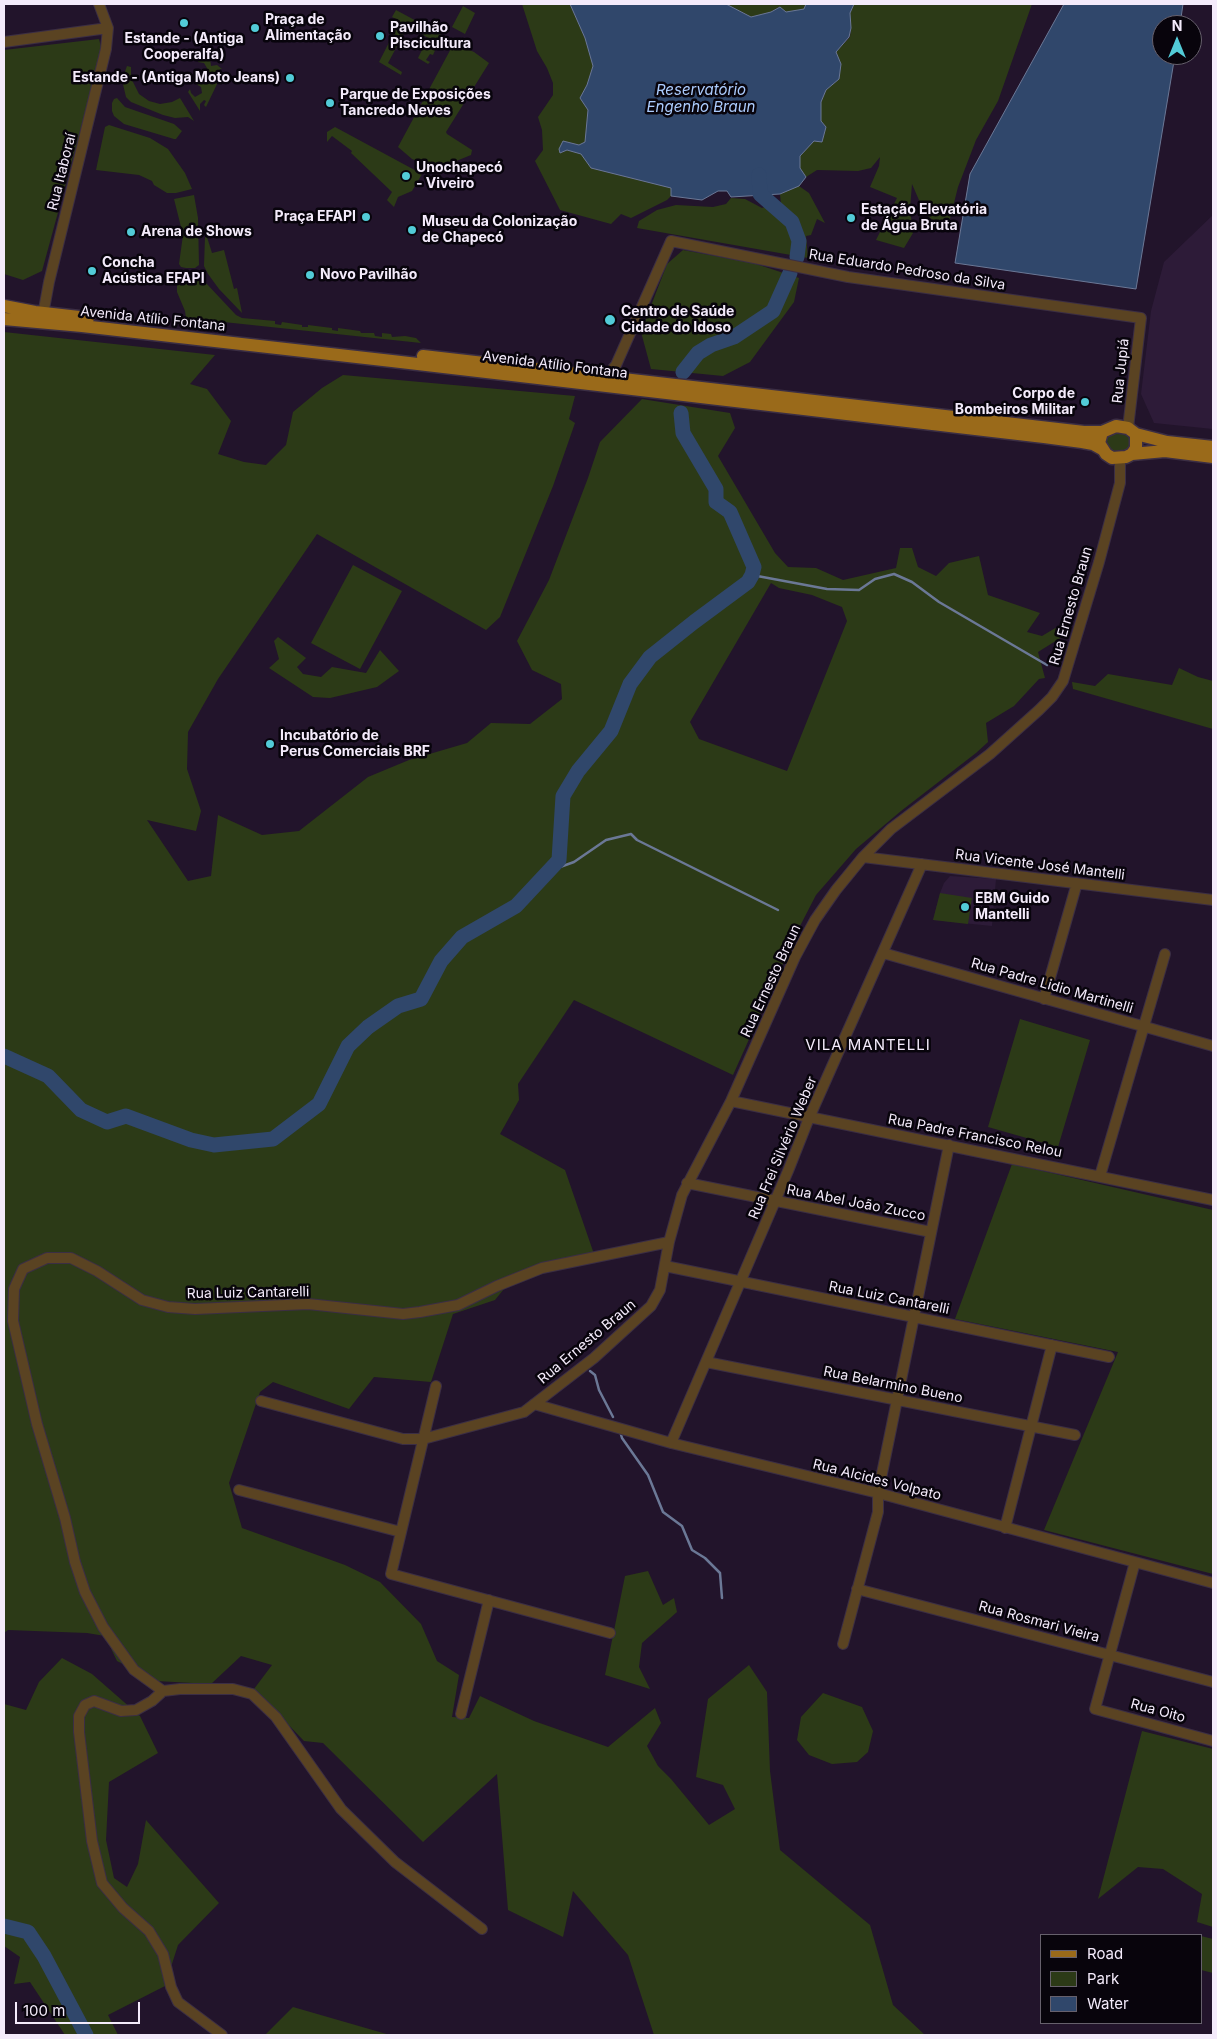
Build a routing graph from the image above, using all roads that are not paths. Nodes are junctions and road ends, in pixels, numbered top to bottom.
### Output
1 (98, 4) edge
2 (108, 28) junction
3 (4, 42) edge
4 (4, 306) edge
5 (43, 318) junction
6 (1141, 318) joint
7 (4, 319) edge
8 (603, 381) junction
9 (1132, 431) junction
10 (1102, 432) junction
11 (1213, 447) edge
12 (1102, 449) junction
13 (1126, 456) junction
14 (1213, 457) edge
15 (863, 857) junction
16 (922, 864) junction
17 (1077, 883) junction
18 (1213, 900) edge
19 (883, 953) junction
20 (1165, 954) dead end
21 (1044, 999) junction
22 (1144, 1026) junction
23 (1213, 1046) edge
24 (731, 1101) junction
25 (809, 1118) junction
26 (948, 1145) junction
27 (1100, 1176) junction
28 (687, 1183) junction
29 (1213, 1200) edge
30 (776, 1201) junction
31 (931, 1232) junction
32 (669, 1242) junction
33 (665, 1266) junction
34 (740, 1282) junction
35 (914, 1317) junction
36 (1052, 1345) junction
37 (1109, 1356) dead end
38 (706, 1362) junction
39 (436, 1386) dead end
40 (897, 1400) junction
41 (261, 1401) dead end
42 (534, 1404) junction
43 (1032, 1427) junction
44 (1075, 1435) dead end
45 (423, 1439) junction
46 (671, 1443) junction
47 (239, 1490) dead end
48 (878, 1493) junction
49 (1005, 1528) junction
50 (401, 1532) junction
51 (1135, 1562) junction
52 (1213, 1583) edge
53 (857, 1589) junction
54 (488, 1600) junction
55 (610, 1633) dead end
56 (842, 1644) dead end
57 (1110, 1655) junction
58 (1213, 1682) edge
59 (163, 1691) junction
60 (461, 1714) dead end
61 (1213, 1741) edge
62 (482, 1929) dead end
63 (222, 2035) edge

1 - 2 street
2 - 3 street
2 - 5 street, Rua Itaboraí
4 - 5 main road, Avenida Atílio Fontana
5 - 7 main road, Avenida Atílio Fontana
5 - 8 main road, Avenida Atílio Fontana
6 - 8 street, Rua Eduardo Pedroso da Silva
6 - 9 street, Rua Jupiá
8 - 10 main road, Avenida Atílio Fontana
8 - 12 main road, Avenida Atílio Fontana
9 - 10 main road
9 - 11 main road
9 - 13 main road
10 - 12 main road
12 - 13 main road
13 - 14 main road
13 - 15 street, Rua Ernesto Braun
15 - 16 street, Rua Vicente José Mantelli
15 - 24 street, Rua Ernesto Braun
16 - 17 street, Rua Vicente José Mantelli
16 - 19 street, Rua Frei Silvério Weber
17 - 18 street, Rua Vicente José Mantelli
17 - 21 street
19 - 21 street, Rua Padre Lidio Martinelli
19 - 25 street, Rua Frei Silvério Weber
20 - 22 street
21 - 22 street, Rua Padre Lidio Martinelli
22 - 23 street, Rua Padre Lidio Martinelli
22 - 27 street
24 - 25 street, Rua Padre Francisco Relou
24 - 28 street, Rua Ernesto Braun
25 - 26 street, Rua Padre Francisco Relou
25 - 30 street, Rua Frei Silvério Weber
26 - 27 street, Rua Padre Francisco Relou
26 - 31 street
27 - 29 street, Rua Padre Francisco Relou
28 - 30 street, Rua Abel João Zucco
28 - 32 street, Rua Ernesto Braun
30 - 31 street, Rua Abel João Zucco
30 - 34 street, Rua Frei Silvério Weber
31 - 35 street
32 - 33 street, Rua Ernesto Braun
32 - 59 street, Rua Luiz Cantarelli
33 - 34 street, Rua Luiz Cantarelli
33 - 42 street, Rua Ernesto Braun
34 - 35 street, Rua Luiz Cantarelli
34 - 38 street, Rua Frei Silvério Weber
35 - 36 street, Rua Luiz Cantarelli
35 - 40 street
36 - 37 street, Rua Luiz Cantarelli
36 - 43 street
38 - 40 street, Rua Belarmino Bueno
38 - 46 street, Rua Frei Silvério Weber
39 - 45 street
40 - 43 street, Rua Belarmino Bueno
40 - 48 street
41 - 45 street, Rua Ernesto Braun
42 - 45 street, Rua Ernesto Braun
42 - 46 street, Rua Alcides Volpato
43 - 44 street, Rua Belarmino Bueno
43 - 49 street
45 - 50 street
46 - 48 street, Rua Alcides Volpato
47 - 50 street
48 - 49 street, Rua Alcides Volpato
48 - 53 street
49 - 51 street, Rua Alcides Volpato
50 - 54 street
51 - 52 street, Rua Alcides Volpato
51 - 57 street
53 - 56 street
53 - 57 street, Rua Rosmari Vieira
54 - 55 street
54 - 60 street
57 - 58 street, Rua Rosmari Vieira
57 - 61 street, Rua Oito
59 - 62 street
59 - 63 street

